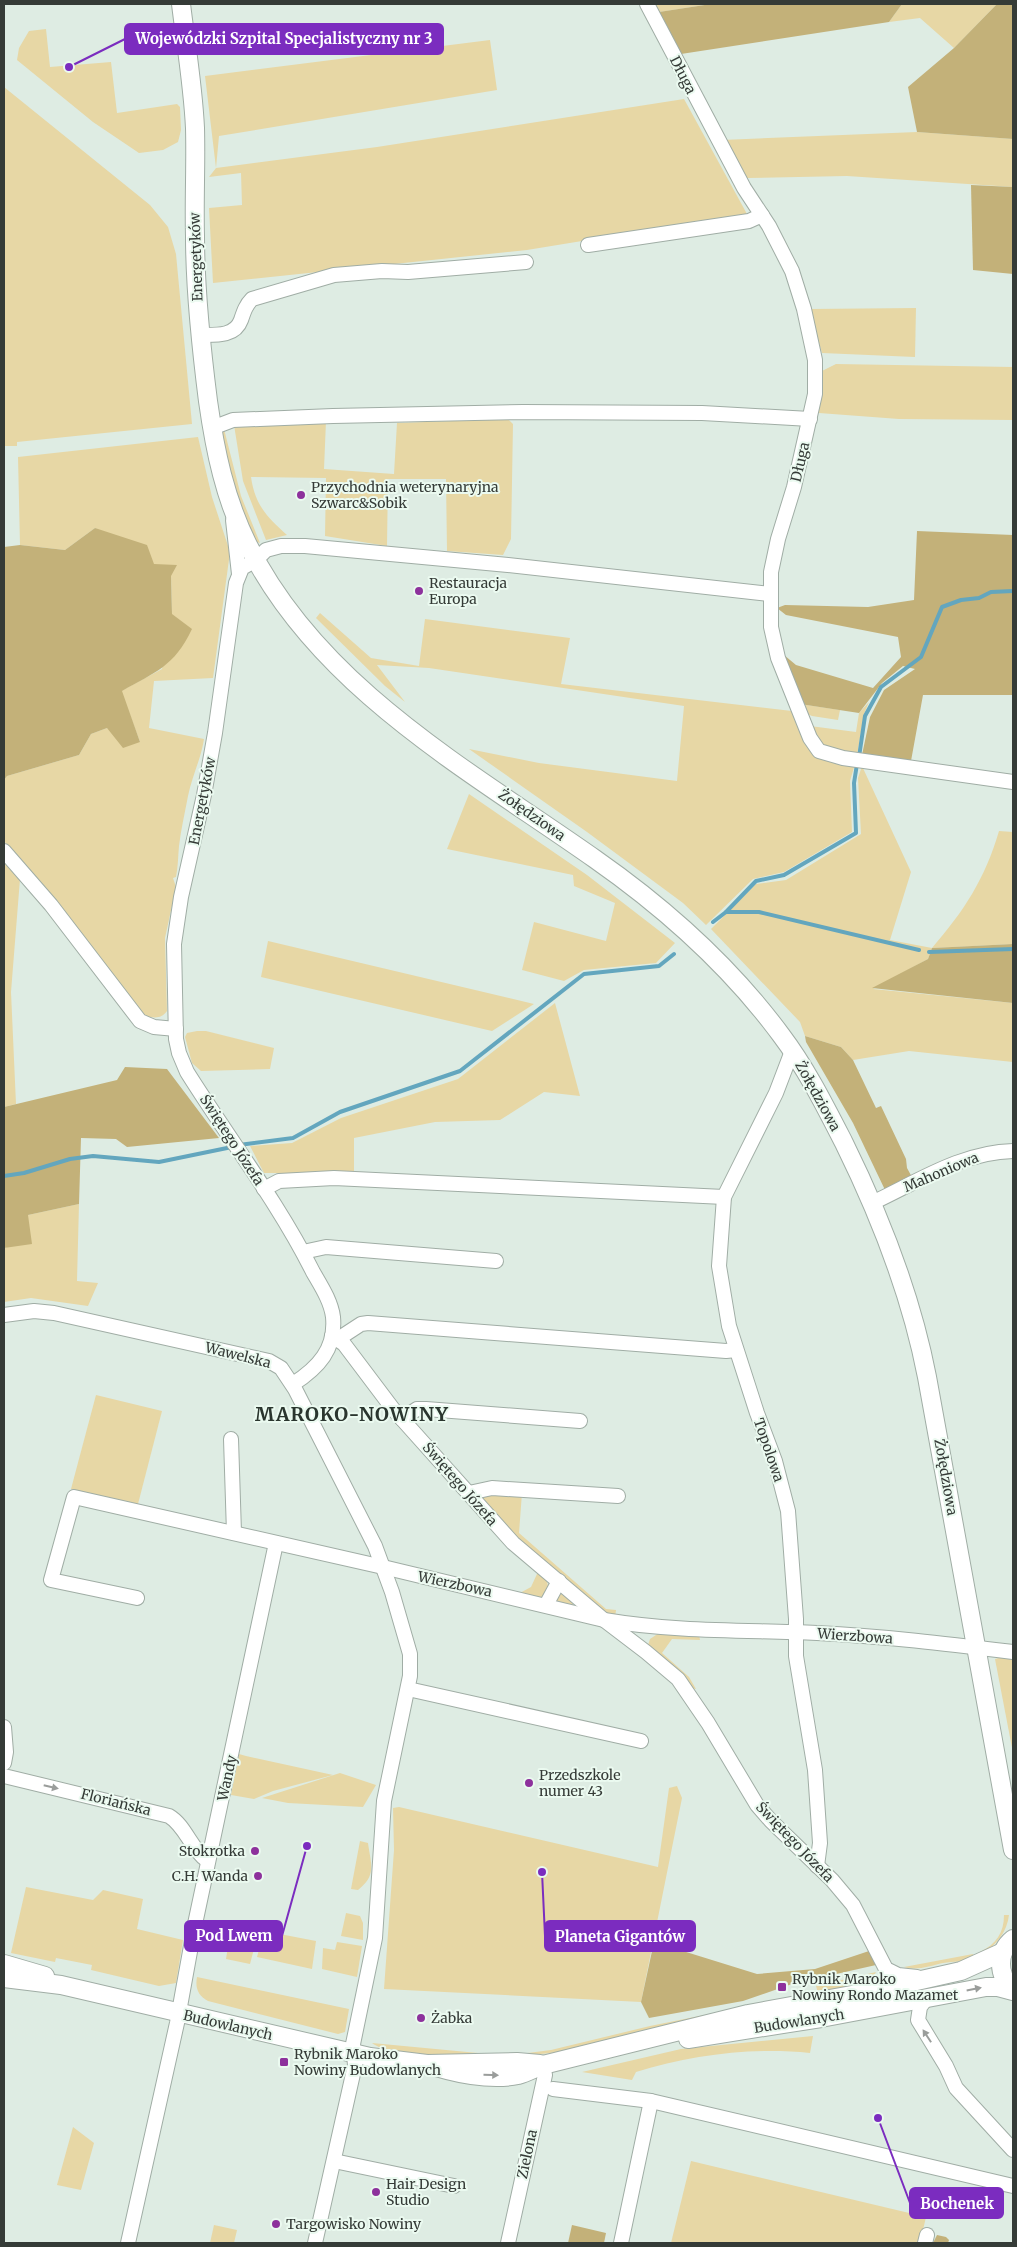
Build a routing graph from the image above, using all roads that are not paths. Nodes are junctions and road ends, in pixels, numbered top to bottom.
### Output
1 (181, 4) edge
2 (647, 4) edge
3 (762, 215) junction
4 (588, 245) dead end
5 (526, 262) dead end
6 (199, 335) junction
7 (810, 419) junction
8 (212, 428) junction
9 (232, 507) junction
10 (256, 560) junction
11 (239, 574) junction
12 (770, 594) junction
13 (1013, 782) edge
14 (4, 851) edge
15 (176, 1029) junction
16 (792, 1051) junction
17 (1013, 1151) edge
18 (264, 1189) junction
19 (724, 1198) junction
20 (872, 1203) junction
21 (302, 1252) junction
22 (496, 1261) dead end
23 (4, 1314) edge
24 (335, 1338) junction
25 (736, 1350) junction
26 (292, 1384) junction
27 (402, 1419) junction
28 (580, 1421) dead end
29 (231, 1439) dead end
30 (469, 1493) junction
31 (618, 1496) dead end
32 (234, 1534) junction
33 (276, 1543) junction
34 (383, 1567) junction
35 (558, 1581) junction
36 (137, 1598) dead end
37 (546, 1605) junction
38 (604, 1620) junction
39 (650, 1626) junction
40 (795, 1632) junction
41 (639, 1646) junction
42 (976, 1646) junction
43 (1013, 1652) edge
44 (408, 1689) junction
45 (4, 1726) edge
46 (642, 1741) dead end
47 (4, 1764) edge
48 (4, 1776) edge
49 (1013, 1850) edge
50 (208, 1861) junction
51 (817, 1866) junction
52 (1010, 1941) edge
53 (4, 1964) edge
54 (886, 1968) junction
55 (4, 1978) edge
56 (933, 1978) junction
57 (61, 1985) junction
58 (875, 1990) junction
59 (1013, 1990) edge
60 (926, 1999) junction
61 (180, 2013) junction
62 (642, 2041) junction
63 (354, 2054) junction
64 (543, 2065) junction
65 (553, 2089) dead end
66 (651, 2101) junction
67 (1013, 2150) edge
68 (334, 2161) junction
69 (1013, 2185) edge
70 (454, 2186) dead end
71 (128, 2243) edge
72 (315, 2243) edge
73 (508, 2243) edge
74 (622, 2243) edge

1 - 6 street, Energetyków
2 - 3 street, Długa
3 - 4 street
3 - 7 street, Długa
5 - 6 street
6 - 8 street, Energetyków
7 - 8 street
7 - 12 street, Długa
8 - 9 street, Energetyków
9 - 10 street, Energetyków
9 - 11 street, Energetyków
10 - 11 street
10 - 12 street
10 - 16 street, Żołędziowa
11 - 15 street, Energetyków
12 - 13 street, Długa
14 - 15 street
15 - 18 street, Świętego Józefa
16 - 19 street, Topolowa
16 - 20 street, Żołędziowa
17 - 20 street, Mahoniowa
18 - 19 street
18 - 21 street, Świętego Józefa
19 - 25 street, Topolowa
20 - 42 street, Żołędziowa
21 - 22 street
21 - 24 street, Świętego Józefa
23 - 26 street, Wawelska
24 - 25 street
24 - 26 street
24 - 27 street, Świętego Józefa
25 - 40 street, Topolowa
26 - 34 street, Wawelska
27 - 28 street
27 - 30 street, Świętego Józefa
29 - 32 street
30 - 31 street
30 - 35 street, Świętego Józefa
32 - 33 street, Wierzbowa
32 - 36 street, Wierzbowa
33 - 34 street, Wierzbowa
33 - 50 street, Wandy
34 - 37 street, Wierzbowa
34 - 44 street, Wawelska
35 - 37 street
35 - 38 street, Świętego Józefa
37 - 38 street, Wierzbowa
38 - 39 street, Wierzbowa
38 - 41 street, Świętego Józefa
39 - 40 street, Wierzbowa
39 - 41 street
40 - 42 street, Wierzbowa
40 - 51 street, Topolowa
41 - 51 street, Świętego Józefa
42 - 43 street, Wierzbowa
42 - 49 street, Żołędziowa
44 - 46 street
44 - 63 street, Wawelska
45 - 47 street
48 -> 50 street, Floriańska
50 - 61 street, Wandy
51 - 54 street, Świętego Józefa
52 - 56 street, Budowlanych
52 - 59 street
53 - 57 street, Budowlanych
54 - 56 street
54 - 58 street
55 - 57 street, Budowlanych
56 - 58 street, Budowlanych
57 - 61 street, Budowlanych
58 - 62 street, Budowlanych
60 -> 59 street, Budowlanych
60 - 62 street, Budowlanych
67 -> 60 street
61 - 63 street, Budowlanych
61 - 71 street, Wandy
62 - 64 street, Budowlanych
63 - 64 street, Budowlanych
63 - 68 street, Wawelska
64 - 73 street, Zielona
65 - 66 street
66 - 69 street
66 - 74 street
68 - 70 street
68 - 72 street, Wawelska

